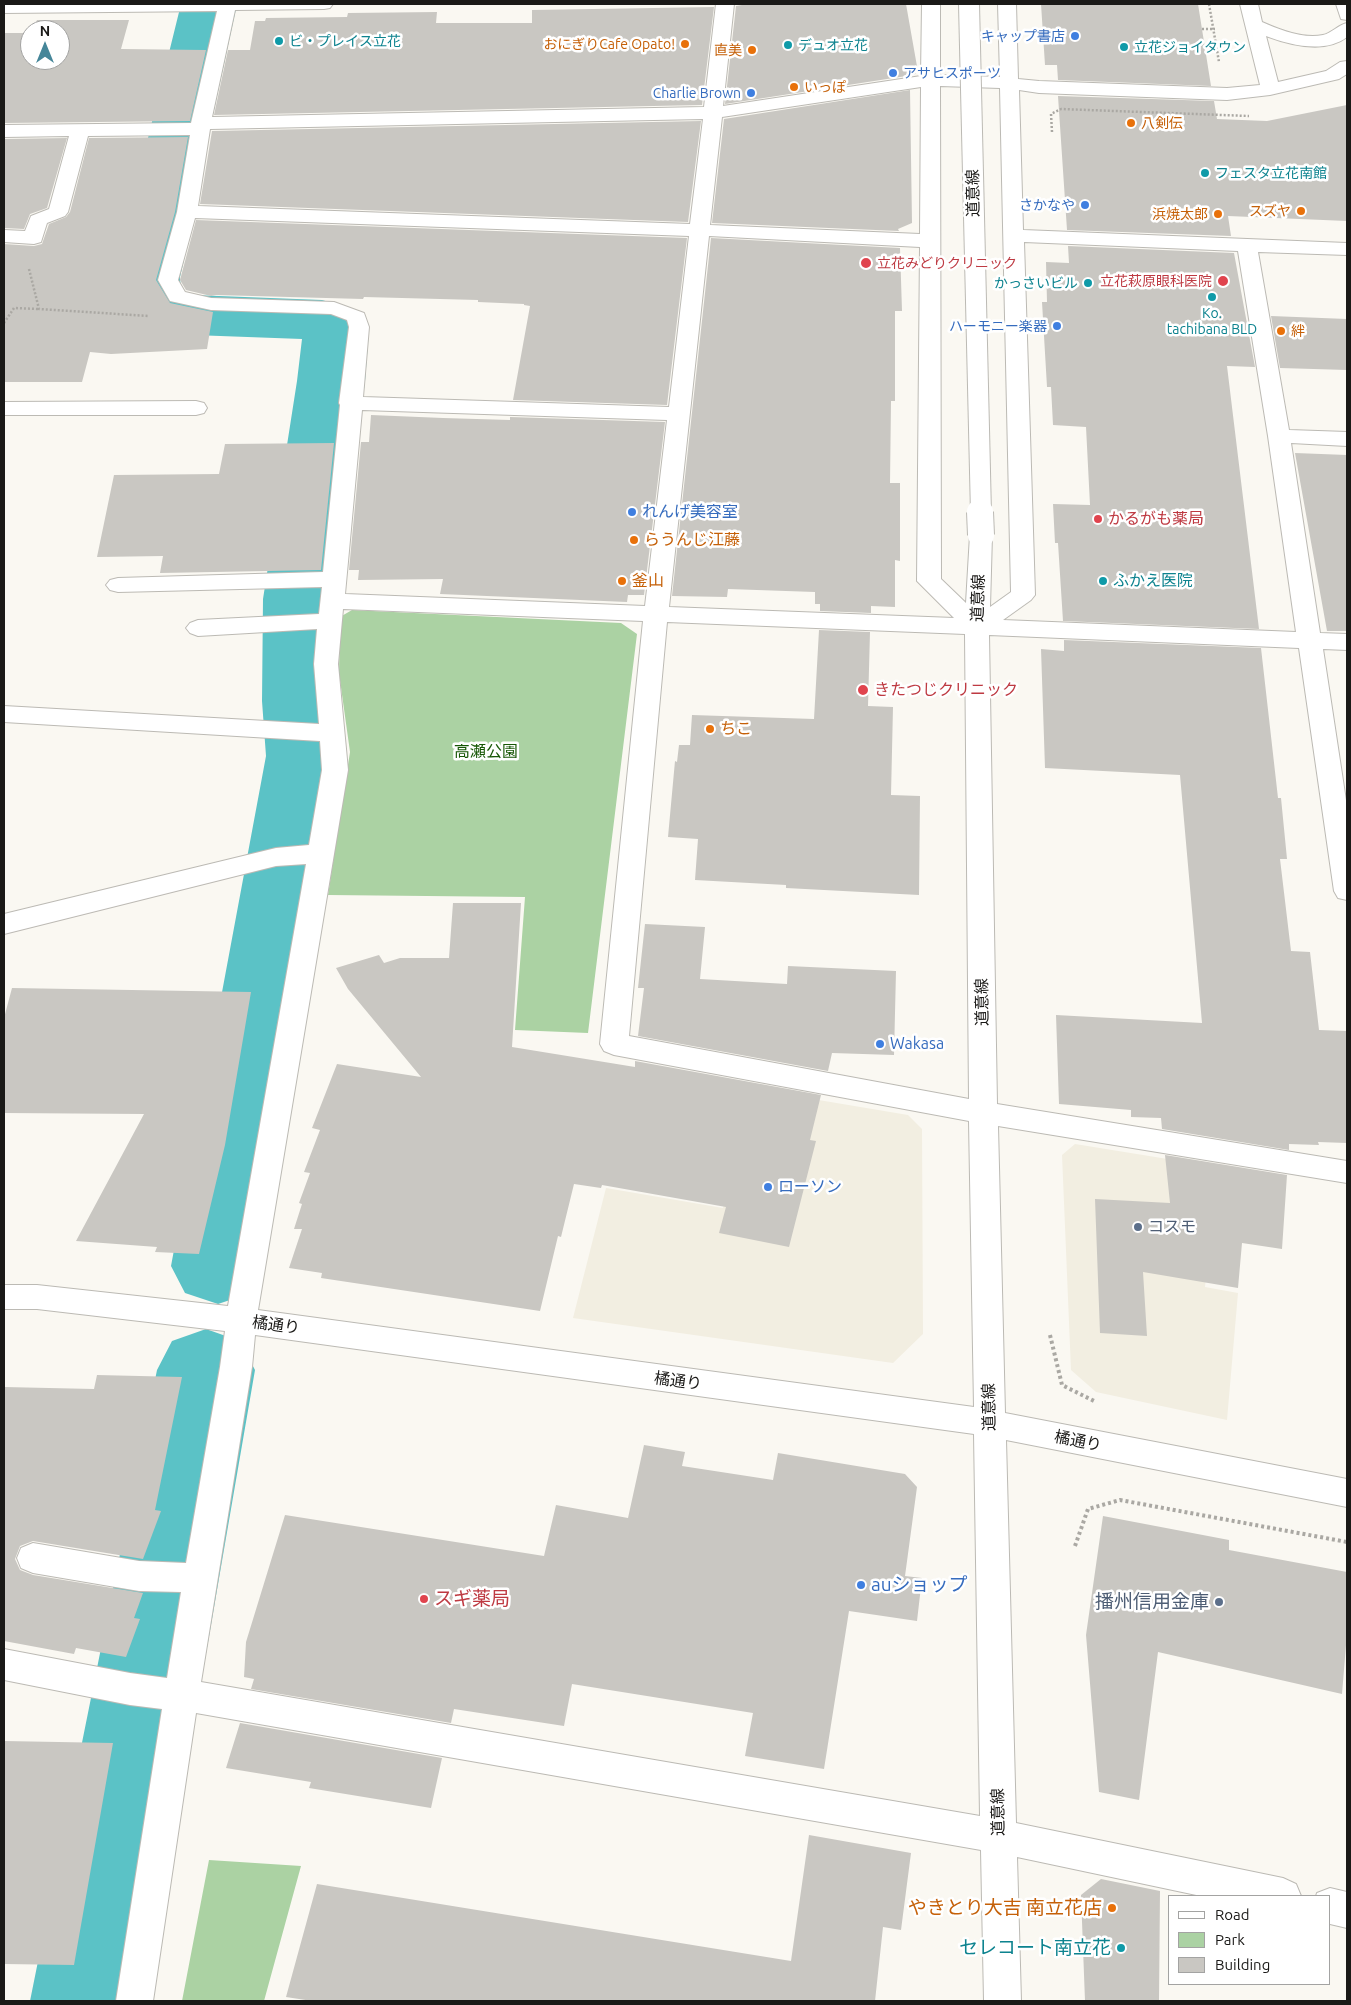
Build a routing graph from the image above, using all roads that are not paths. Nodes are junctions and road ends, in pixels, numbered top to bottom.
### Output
1 (324, 4) edge
2 (725, 4) edge
3 (931, 4) edge
4 (969, 4) edge
5 (1007, 4) edge
6 (1249, 4) edge
7 (1345, 4) edge
8 (218, 6) edge
9 (4, 8) edge
10 (1347, 15) edge
11 (1253, 24) junction
12 (1347, 28) edge
13 (1347, 66) edge
14 (931, 80) junction
15 (1009, 83) junction
16 (1270, 89) junction
17 (712, 113) junction
18 (190, 128) junction
19 (80, 130) junction
20 (4, 131) edge
21 (186, 212) junction
22 (699, 230) junction
23 (4, 236) edge
24 (1014, 236) junction
25 (931, 241) junction
26 (1247, 246) junction
27 (1347, 249) edge
28 (350, 403) junction
29 (196, 408) dead end
30 (4, 409) edge
31 (678, 414) junction
32 (1279, 436) junction
33 (1347, 439) edge
34 (118, 586) dead end
35 (325, 600) junction
36 (656, 614) junction
37 (977, 627) junction
38 (198, 628) dead end
39 (1308, 641) junction
40 (1347, 642) edge
41 (4, 714) edge
42 (328, 733) junction
43 (315, 853) junction
44 (1347, 891) edge
45 (4, 924) edge
46 (983, 1113) junction
47 (1347, 1172) edge
48 (4, 1297) edge
49 (241, 1320) junction
50 (989, 1423) junction
51 (1347, 1493) edge
52 (33, 1558) dead end
53 (192, 1578) junction
54 (4, 1664) edge
55 (175, 1694) junction
56 (998, 1836) junction
57 (1278, 1895) edge
58 (1331, 1906) edge
59 (1347, 1910) edge
60 (134, 2001) edge
61 (1002, 2001) edge

1 - 8 street
2 - 17 street
3 - 14 street
4 - 37 street, 道意線, bridge
5 - 15 street
6 - 11 street
7 - 10 street
8 - 9 street
8 - 18 street
11 - 12 street
11 - 16 street
13 - 16 street
14 - 15 street
14 - 17 street
14 - 25 street
15 - 16 street
15 - 24 street
17 - 18 street
17 - 22 street
18 - 19 street
18 - 21 street
19 - 20 street
19 - 23 street
21 - 22 street
21 - 28 street
22 - 25 street
22 - 31 street
24 - 26 street
24 - 37 street
25 - 37 street
26 - 27 street
26 - 32 street
28 - 31 street
28 - 35 street
29 - 30 street
31 - 36 street
32 - 33 street
32 - 39 street
34 - 35 street
35 - 36 street
35 - 38 street
35 - 42 street
36 - 37 street
36 - 46 street
37 - 39 street
37 - 46 street, 道意線
39 - 40 street
39 - 44 street
41 - 42 street
42 - 43 street
43 - 45 street
43 - 49 street
46 - 47 street
46 - 50 street, 道意線
48 - 49 street, 橘通り
49 - 50 street, 橘通り
49 - 53 street
50 - 51 street, 橘通り
50 - 56 street, 道意線
52 - 53 street
53 - 55 street
54 - 55 street
55 - 56 street
55 - 60 street
56 - 57 street
56 - 61 street, 道意線
58 - 59 street

